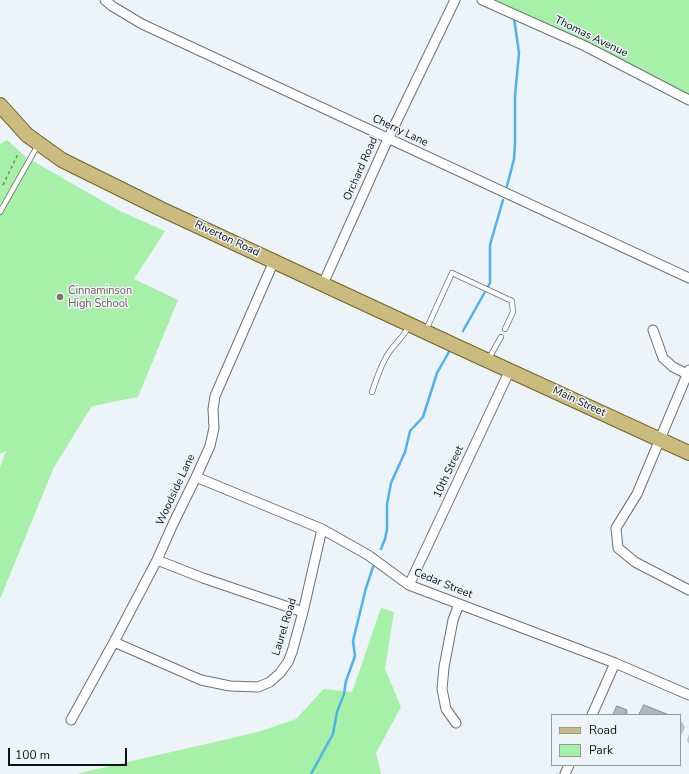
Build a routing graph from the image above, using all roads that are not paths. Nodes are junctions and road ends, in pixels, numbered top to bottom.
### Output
1 (105, 0) edge
2 (455, 0) edge
3 (482, 0) edge
4 (689, 100) edge
5 (0, 105) edge
6 (388, 139) junction
7 (40, 143) junction
8 (0, 212) edge
9 (274, 261) junction
10 (689, 278) edge
11 (323, 284) junction
12 (410, 325) junction
13 (505, 329) dead end
14 (653, 330) dead end
15 (425, 332) junction
16 (501, 337) dead end
17 (469, 352) joint
18 (488, 360) junction
19 (510, 370) junction
20 (688, 372) edge
21 (372, 392) dead end
22 (660, 439) junction
23 (689, 453) edge
24 (196, 477) junction
25 (322, 529) junction
26 (157, 560) junction
27 (409, 585) junction
28 (689, 590) edge
29 (459, 604) junction
30 (303, 612) junction
31 (114, 642) junction
32 (615, 663) junction
33 (689, 695) edge
34 (592, 714) edge
35 (71, 720) dead end
36 (456, 723) dead end

1 - 6 street, Cherry Lane
2 - 6 street, Orchard Road
3 - 4 street, Thomas Avenue
5 - 7 main road, Riverton Road
6 - 10 street, Cherry Lane
6 - 11 street, Orchard Road
7 - 8 lane
7 - 9 main road, Riverton Road
9 - 11 main road, Riverton Road
9 - 24 street, Woodside Lane
11 - 12 main road, Riverton Road
12 - 15 main road, Riverton Road
12 - 21 lane
13 - 15 lane
14 - 20 street
15 - 17 main road, Riverton Road
16 - 18 lane
17 - 18 main road, Main Street
18 - 19 main road, Main Street
19 - 22 main road, Main Street
19 - 27 street, 10th Street
20 - 22 street
22 - 23 main road, Main Street
22 - 28 street
24 - 25 street, Cedar Street
24 - 26 street, Woodside Lane
25 - 27 street, Cedar Street
25 - 30 street, Laurel Road
26 - 30 street
26 - 31 street, Woodside Lane
27 - 29 street, Cedar Street
29 - 32 street, Cedar Street
29 - 36 street
30 - 31 street, Laurel Road
31 - 35 street, Woodside Lane
32 - 33 street, Cedar Street
32 - 34 street

